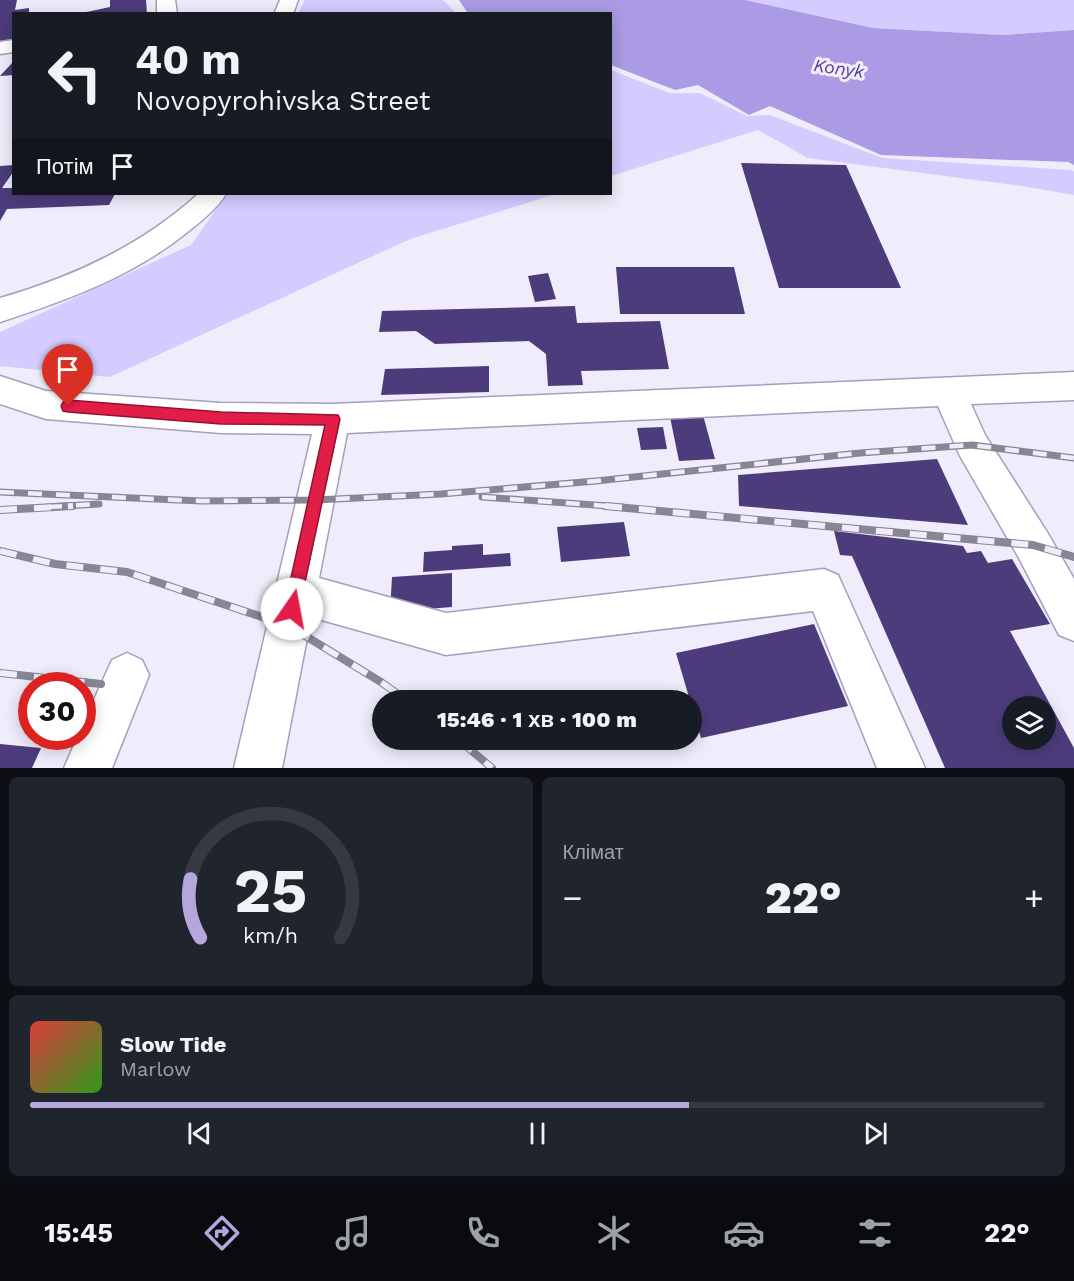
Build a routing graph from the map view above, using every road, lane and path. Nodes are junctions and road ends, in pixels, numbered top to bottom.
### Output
1 (212, 195) edge
2 (0, 310) edge
3 (1074, 386) edge
4 (0, 390) edge
5 (949, 392) junction
6 (333, 419) junction
7 (296, 592) junction
8 (1074, 620) edge
9 (127, 675) dead end
10 (88, 768) edge
11 (258, 768) edge
12 (901, 768) edge

1 - 2 street
3 - 5 street
4 - 6 street
5 - 6 street
5 - 8 street
6 - 7 street
7 - 11 street
7 - 12 street
9 - 10 street

